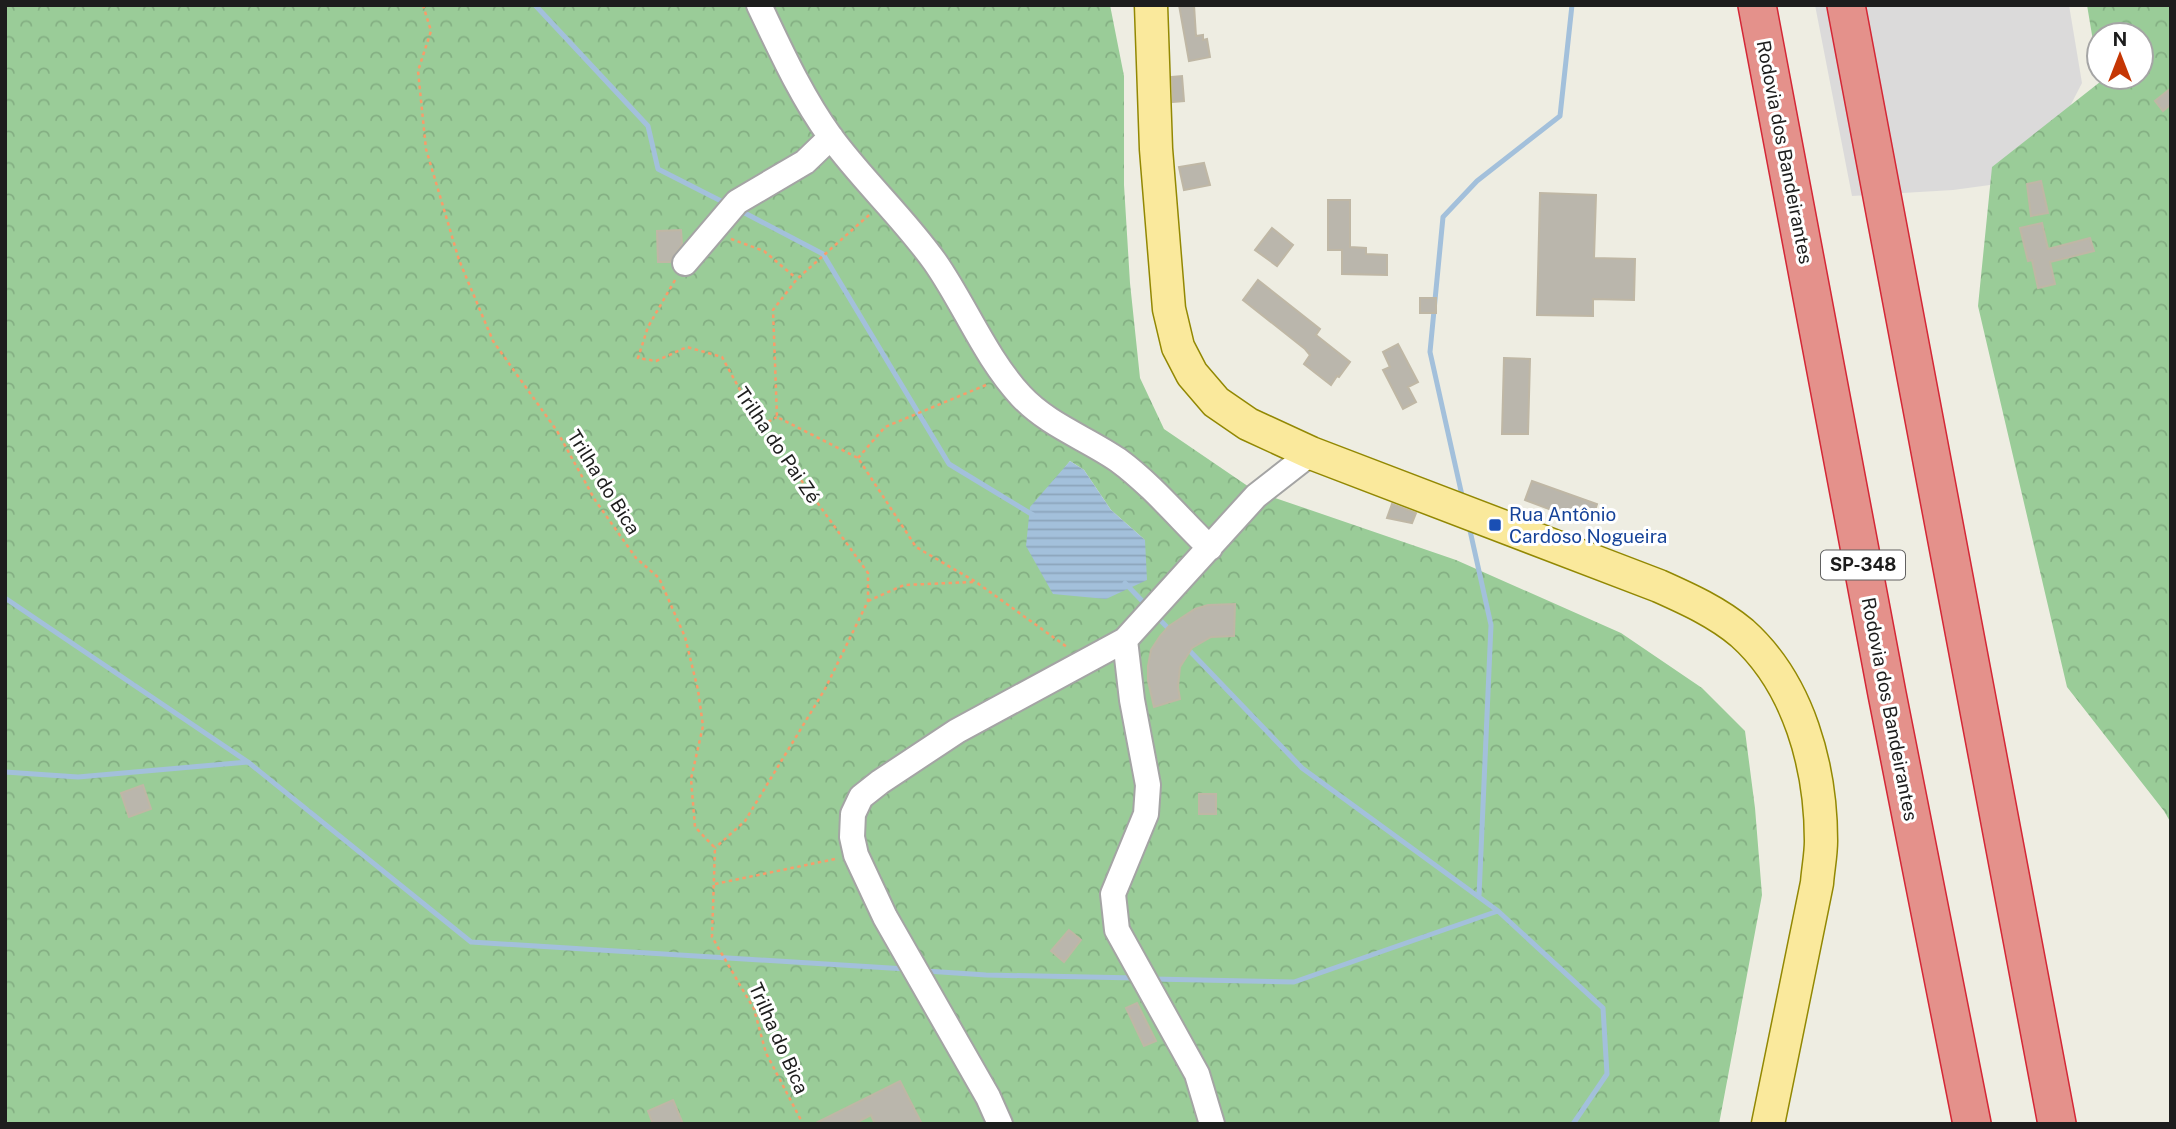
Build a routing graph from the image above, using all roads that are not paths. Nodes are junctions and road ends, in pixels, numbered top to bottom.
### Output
1 (759, 5) edge
2 (1151, 5) edge
3 (1757, 5) edge
4 (1846, 5) edge
5 (831, 137) junction
6 (685, 263) road end
7 (1311, 453) junction
8 (1210, 548) junction
9 (1125, 640) junction
10 (1000, 1124) edge
11 (1212, 1124) edge
12 (1768, 1124) edge
13 (1972, 1124) edge
14 (2057, 1124) edge

1 - 5 street
2 - 7 main road
3 - 13 highway, Rodovia dos Bandeirantes / SP-348
4 - 14 highway
5 - 6 street
5 - 8 street
7 - 8 street
7 - 12 main road
8 - 9 street
9 - 10 street
9 - 11 street

